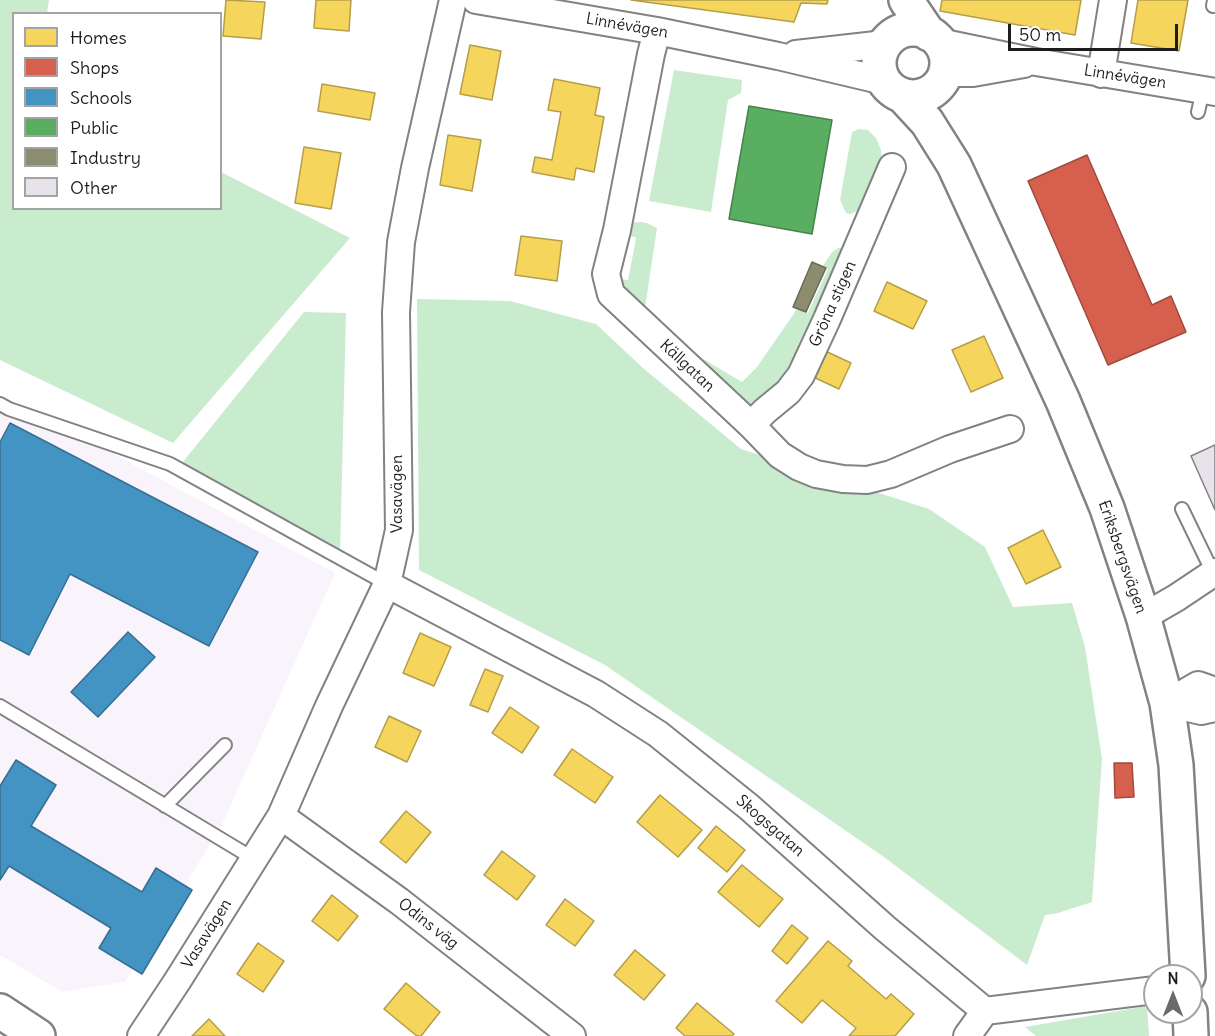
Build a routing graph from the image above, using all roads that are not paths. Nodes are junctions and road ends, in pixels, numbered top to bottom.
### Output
1 (453, 0) edge
2 (476, 0) edge
3 (887, 0) edge
4 (906, 0) edge
5 (1113, 0) edge
6 (657, 31) junction
7 (887, 42) junction
8 (778, 56) junction
9 (939, 57) junction
10 (1101, 74) junction
11 (894, 88) junction
12 (1205, 98) edge
13 (954, 165) junction
14 (892, 167) dead end
15 (0, 404) edge
16 (751, 425) junction
17 (1010, 429) dead end
18 (1182, 508) dead end
19 (1214, 572) edge
20 (387, 584) junction
21 (1143, 617) junction
22 (1215, 691) edge
23 (1167, 704) junction
24 (0, 706) edge
25 (1215, 708) edge
26 (225, 745) dead end
27 (165, 806) junction
28 (281, 816) junction
29 (254, 859) junction
30 (1187, 964) edge
31 (1143, 991) edge
32 (0, 1011) edge
33 (986, 1011) junction
34 (38, 1036) edge
35 (141, 1036) edge
36 (572, 1036) edge
37 (967, 1036) edge

1 - 20 street, Vasavägen
2 - 6 street, Linnévägen
3 - 7 main road
4 - 9 main road
5 - 10 street
6 - 8 street, Linnévägen
6 - 16 street, Källgatan
7 - 8 street, Linnévägen
7 - 9 main road
7 - 11 main road
8 - 11 street, Linnévägen
9 - 10 street, Linnévägen
9 - 11 main road
9 - 13 main road, Eriksbergsvägen
10 - 12 street, Linnévägen
11 - 13 main road, Eriksbergsvägen
13 - 21 main road, Eriksbergsvägen
14 - 16 street, Gröna stigen
15 - 20 lane
16 - 17 street, Källgatan
18 - 19 lane
19 - 21 street
20 - 28 street, Vasavägen
20 - 33 street, Skogsgatan
21 - 23 main road, Eriksbergsvägen
22 - 23 street
23 - 25 street
23 - 30 main road, Eriksbergsvägen
24 - 27 lane
26 - 27 lane
27 - 29 lane
28 - 29 street, Vasavägen
28 - 36 street, Odins väg
29 - 35 street, Vasavägen
31 - 33 street
32 - 34 main road
33 - 37 street

